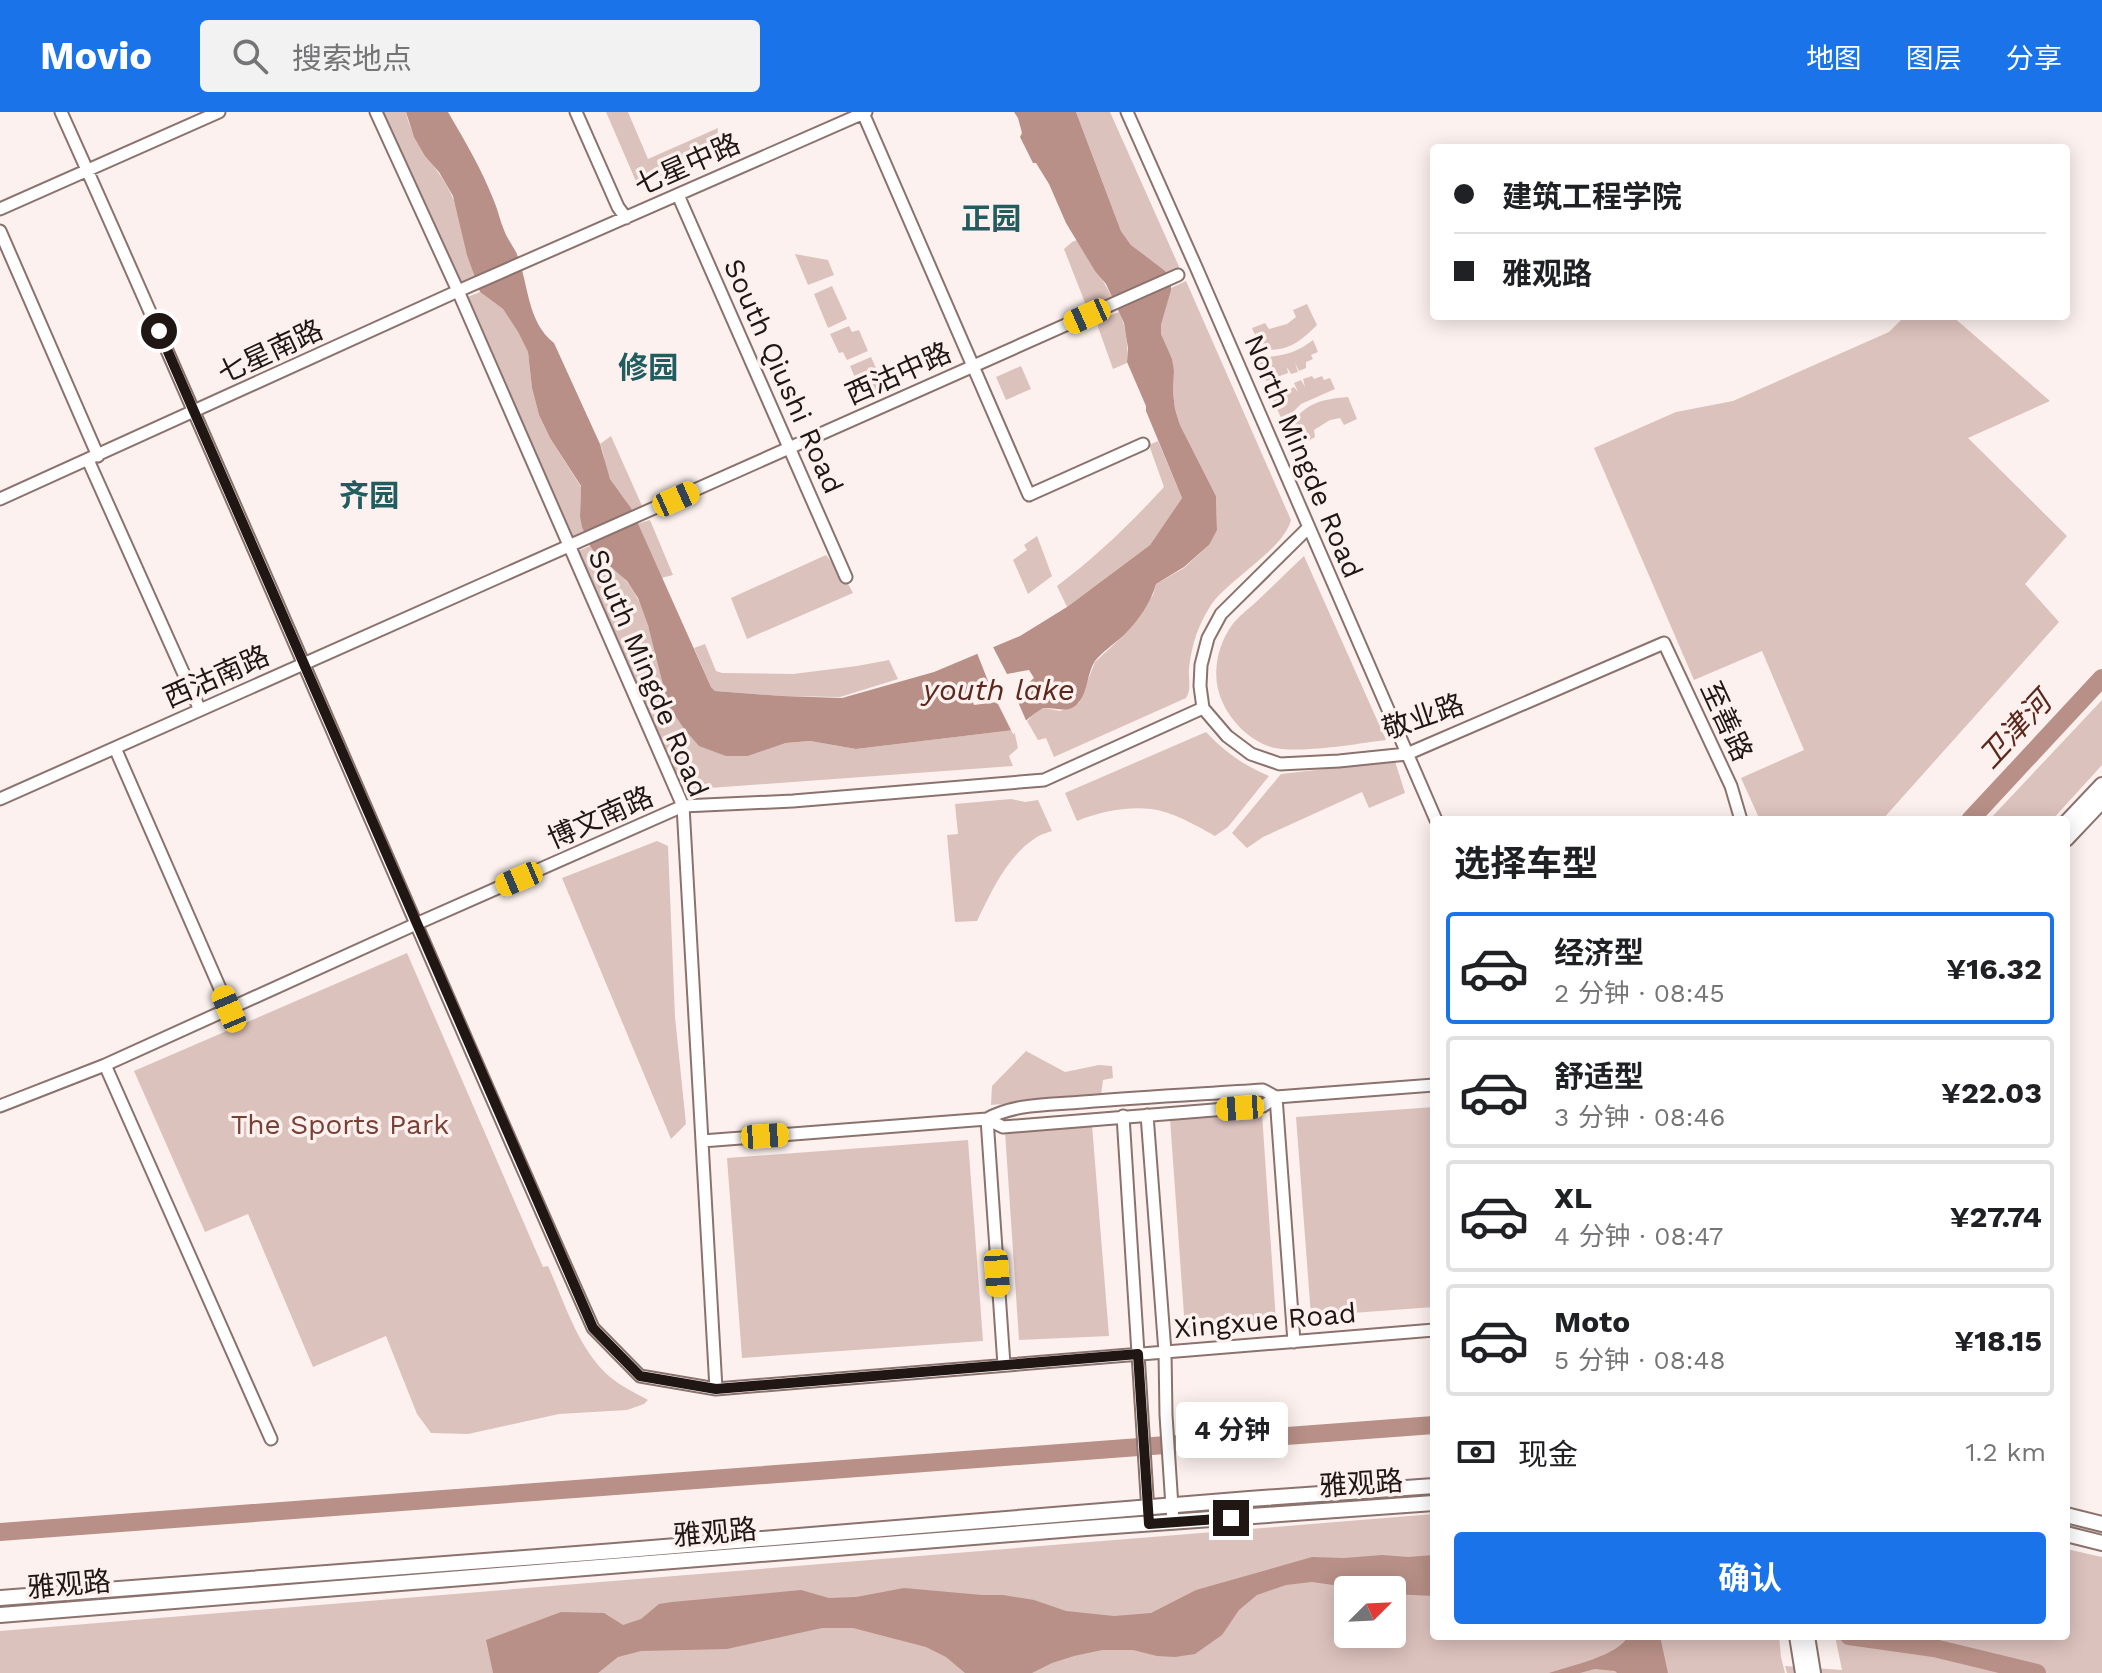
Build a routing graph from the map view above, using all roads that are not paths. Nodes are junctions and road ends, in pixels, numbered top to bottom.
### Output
1 (61, 112) edge
2 (219, 112) edge
3 (376, 112) edge
4 (576, 112) edge
5 (1127, 112) edge
6 (864, 113) edge
7 (88, 170) junction
8 (678, 195) junction
9 (0, 209) edge
10 (626, 218) junction
11 (0, 231) edge
12 (1178, 275) dead end
13 (472, 285) joint
14 (458, 291) junction
15 (973, 366) junction
16 (195, 412) junction
17 (1143, 444) dead end
18 (789, 449) junction
19 (93, 458) junction
20 (0, 499) edge
21 (1309, 527) junction
22 (583, 540) joint
23 (570, 547) junction
24 (846, 577) dead end
25 (1664, 643) joint
26 (303, 663) junction
27 (1203, 708) junction
28 (200, 710) junction
29 (115, 748) junction
30 (1407, 754) junction
31 (2102, 785) edge
32 (0, 799) edge
33 (2102, 801) edge
34 (683, 806) junction
35 (1434, 816) edge
36 (1740, 816) edge
37 (2070, 819) edge
38 (2070, 835) edge
39 (416, 924) junction
40 (229, 1009) junction
41 (105, 1065) junction
42 (1430, 1085) edge
43 (1276, 1097) junction
44 (0, 1106) edge
45 (1147, 1115) junction
46 (1123, 1116) junction
47 (987, 1119) junction
48 (702, 1141) junction
49 (1430, 1330) edge
50 (1294, 1342) junction
51 (1165, 1352) junction
52 (1138, 1354) junction
53 (1004, 1365) junction
54 (716, 1389) junction
55 (271, 1439) dead end
56 (1430, 1486) edge
57 (1430, 1503) edge
58 (1172, 1505) junction
59 (1148, 1507) junction
60 (2070, 1516) edge
61 (1173, 1522) junction
62 (1149, 1524) junction
63 (2102, 1524) edge
64 (2070, 1535) edge
65 (2102, 1543) edge
66 (0, 1598) edge
67 (0, 1615) edge
68 (1798, 1640) edge
69 (1807, 1640) edge
70 (1807, 1667) edge

1 - 7 street, Xingxue Road
2 - 7 street
3 - 14 street, South Mingde Road
4 - 10 street
5 - 21 street, North Mingde Road
6 - 8 street, 七星中路
6 - 15 street
7 - 9 street
7 - 16 street, Xingxue Road
8 - 10 street, 七星中路
8 - 18 street, South Qiushi Road
10 - 13 street, 七星中路
11 - 19 street
12 - 15 street, 西沽中路
13 - 14 street, 七星南路
14 - 16 street, 七星南路
14 - 23 street, South Mingde Road
15 - 17 street
15 - 18 street, 西沽中路
16 - 19 street, 七星南路
16 - 26 street, Xingxue Road
18 - 22 street, 西沽中路
18 - 24 street, South Qiushi Road
19 - 20 street, 七星南路
19 - 28 street
21 - 27 street
21 - 30 street, North Mingde Road
22 - 23 street, 西沽南路
23 - 26 street, 西沽南路
23 - 34 street, South Mingde Road
25 - 30 street, 敬业路
25 - 36 street, 至善路
26 - 28 street, 西沽南路
26 - 39 street, Xingxue Road
27 - 30 street, 敬业路
27 - 34 street, 博文南路
28 - 29 street, 西沽南路
29 - 32 street, 西沽南路
29 - 40 street
30 - 35 street, North Mingde Road
31 - 37 main road
33 - 38 main road
34 - 39 street, 博文南路
34 - 48 street, South Mingde Road
39 - 40 street, 博文南路
39 - 54 street, Xingxue Road
40 - 41 street, 博文南路
41 - 44 street, 博文南路
41 - 55 street
42 - 43 street
43 - 45 street
43 - 47 street
43 - 50 street
45 - 46 street
45 - 51 street
46 - 47 street
46 - 52 street
47 - 48 street
47 - 53 street
48 - 54 street, South Mingde Road
49 - 50 street, Xingxue Road
50 - 51 street, Xingxue Road
51 - 52 street, Xingxue Road
51 - 58 street
52 - 53 street, Xingxue Road
52 - 59 street
53 - 54 street, Xingxue Road
56 - 58 main road, 雅观路
57 - 61 main road, 雅观路
58 - 59 main road, 雅观路
58 - 61 street
59 - 62 street
59 - 66 main road, 雅观路
60 - 63 main road
61 - 62 main road, 雅观路
62 - 67 main road, 雅观路
64 - 65 main road
68 - 70 main road
69 - 70 main road

